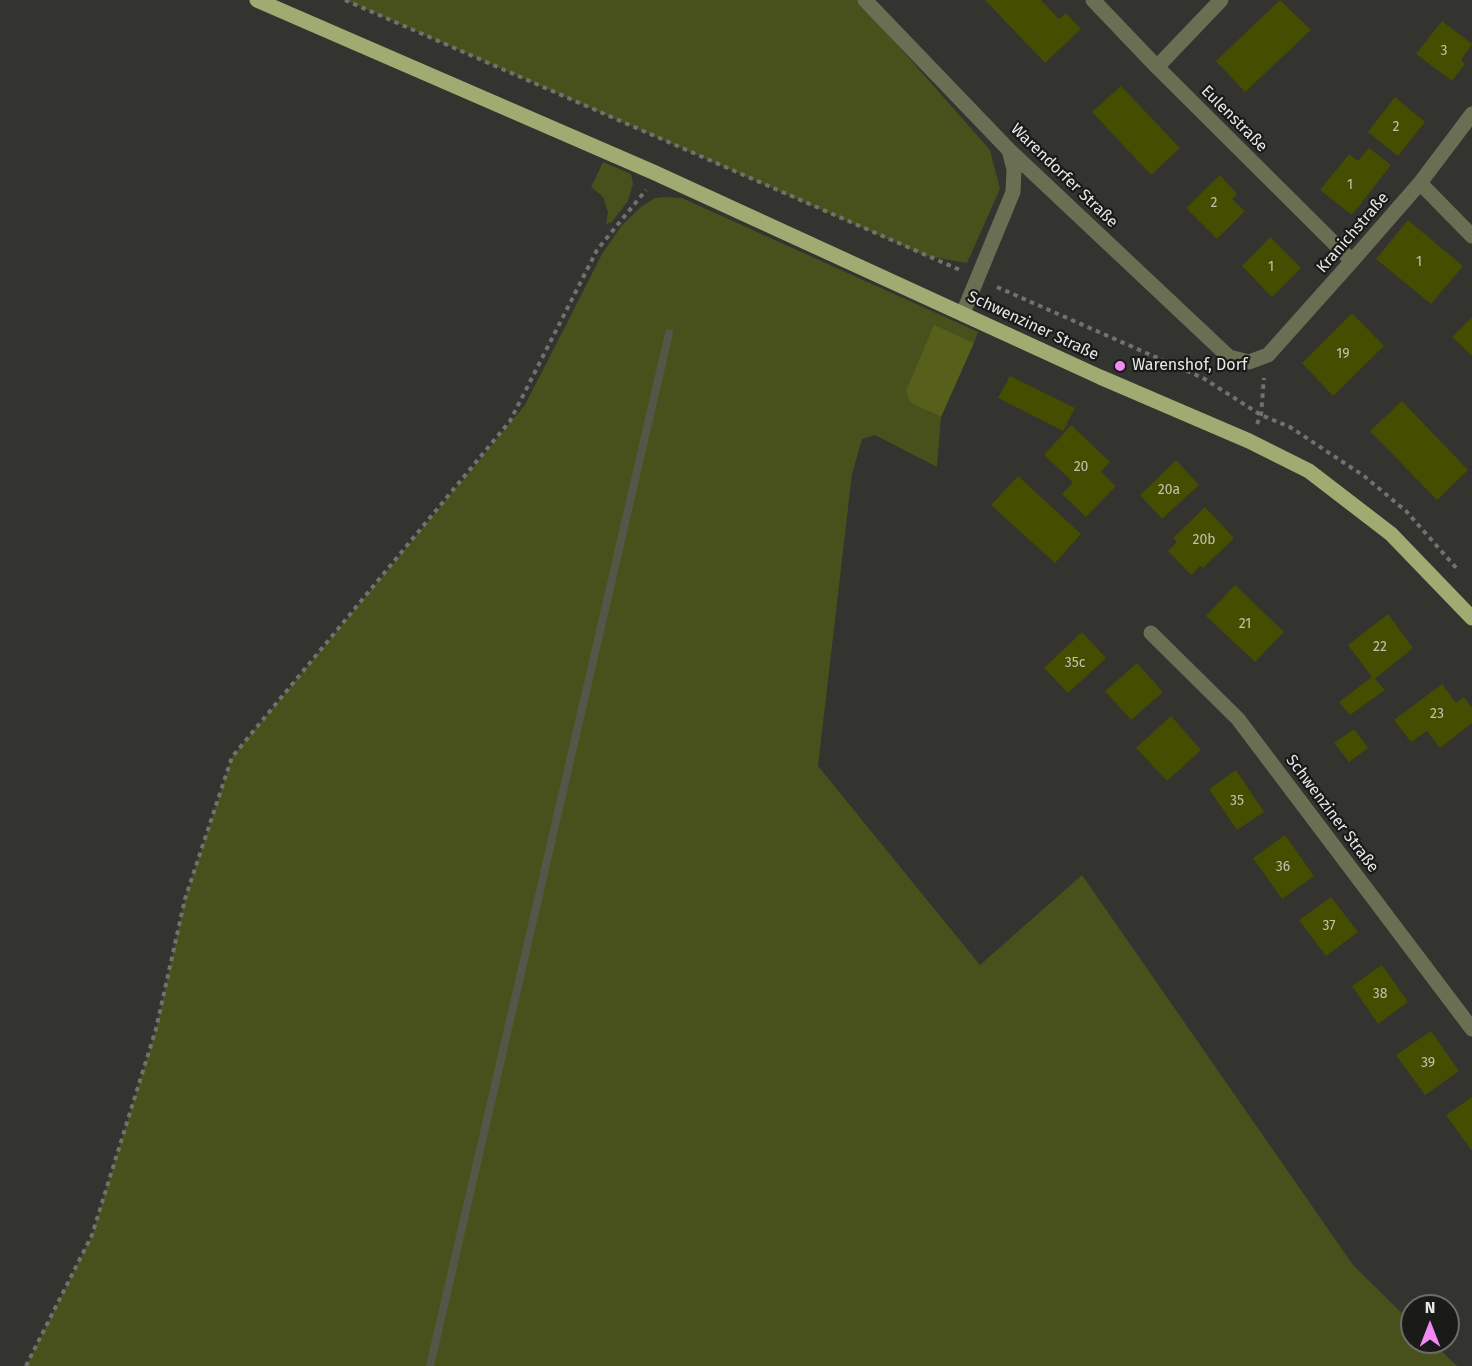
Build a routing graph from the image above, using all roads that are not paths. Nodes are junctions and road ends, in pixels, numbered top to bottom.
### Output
1 (257, 0) edge
2 (864, 0) edge
3 (1093, 0) edge
4 (1221, 0) edge
5 (1157, 67) junction
6 (1472, 114) edge
7 (1009, 150) junction
8 (1420, 183) junction
9 (1472, 236) edge
10 (1352, 261) junction
11 (963, 313) junction
12 (1249, 362) joint
13 (1472, 618) edge
14 (1151, 633) dead end
15 (1472, 1029) edge

1 - 11 main road, Schwenziner Straße
2 - 7 street, Warendorfer Straße
3 - 5 street, Eulenstraße
4 - 5 street
5 - 10 street, Eulenstraße
6 - 8 street, Kranichstraße
7 - 11 street
7 - 12 street, Warendorfer Straße
8 - 9 street
8 - 10 street, Kranichstraße
10 - 12 street, Kranichstraße
11 - 13 main road, Schwenziner Straße
14 - 15 street, Schwenziner Straße

